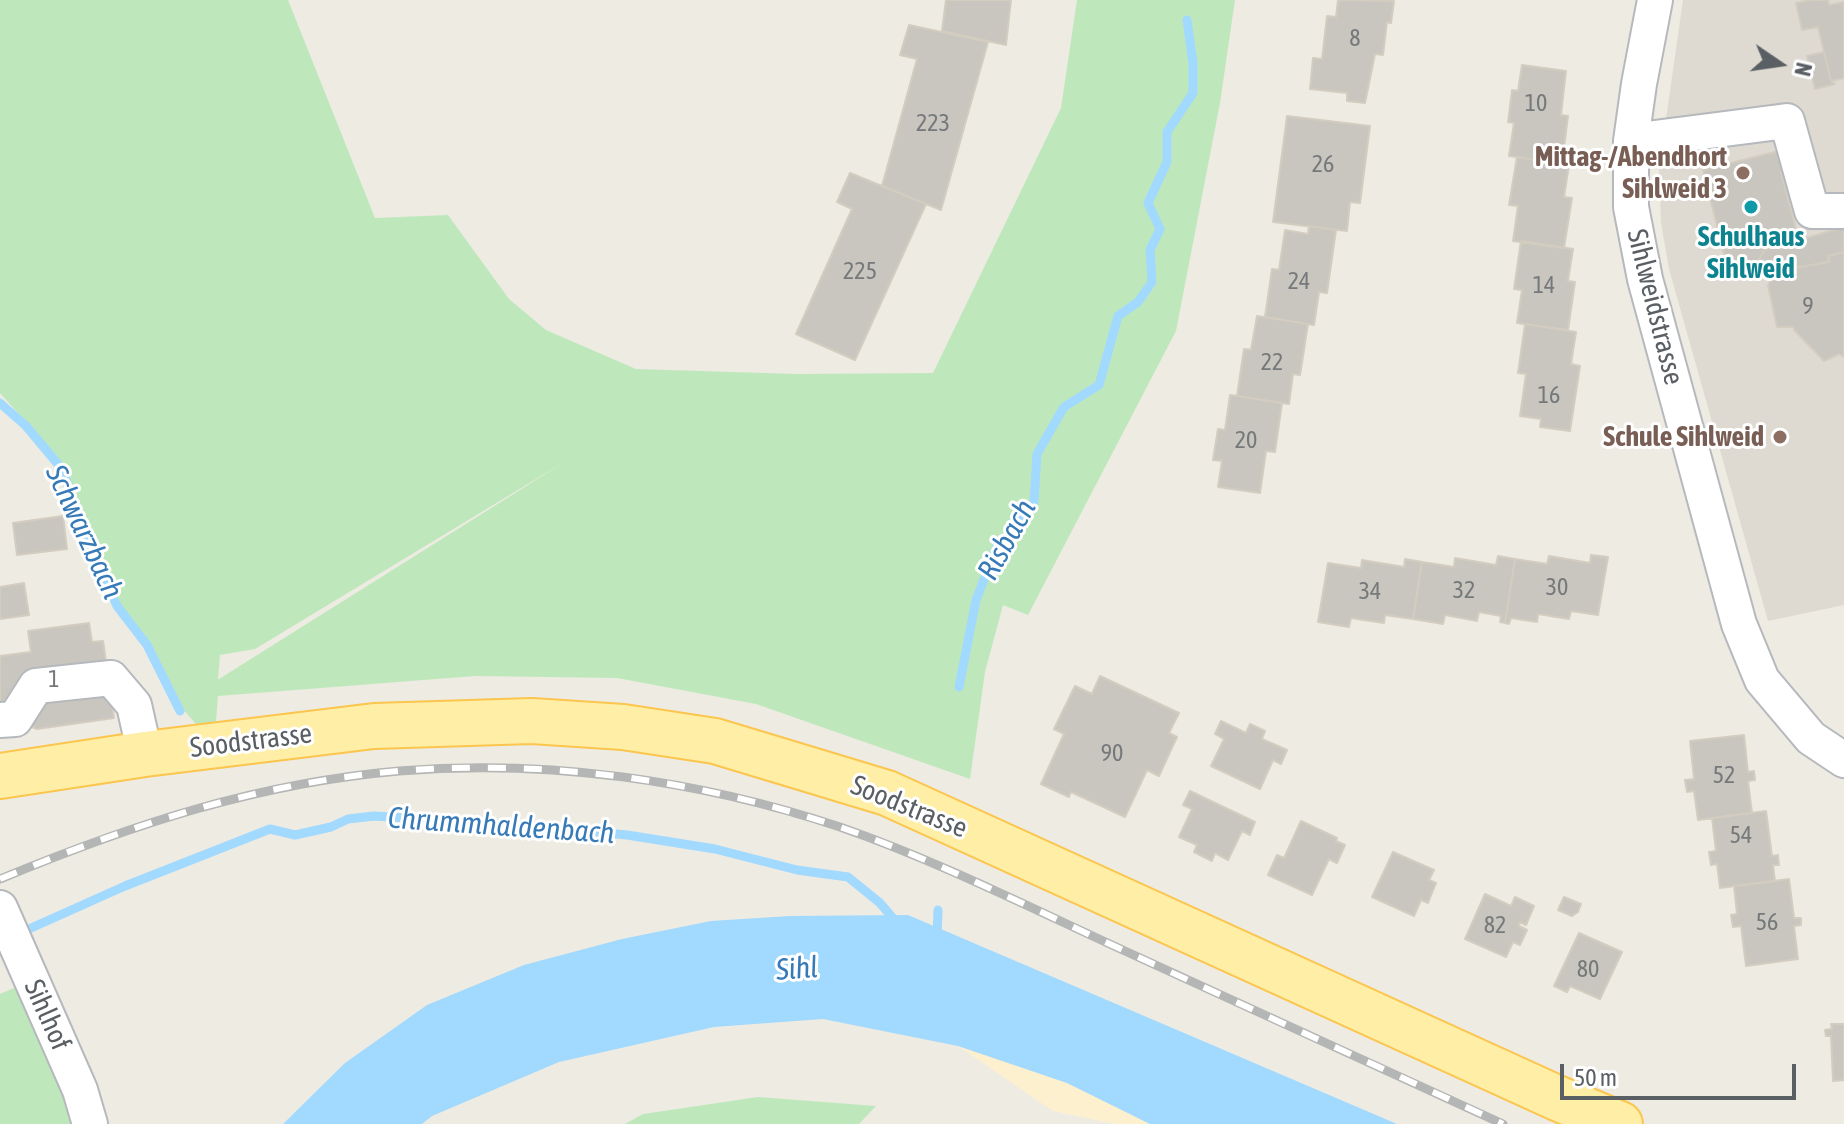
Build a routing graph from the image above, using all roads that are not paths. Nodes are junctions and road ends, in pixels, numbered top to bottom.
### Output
1 (1655, 0) edge
2 (1631, 141) junction
3 (1844, 211) edge
4 (0, 720) edge
5 (145, 754) junction
6 (1844, 760) edge
7 (0, 776) edge
8 (0, 908) edge
9 (90, 1124) edge
10 (1620, 1124) edge

1 - 2 street, Sihlweidstrasse
2 - 3 street
2 - 6 street, Sihlweidstrasse
4 - 5 street
5 - 7 main road, Soodstrasse
5 - 10 main road, Soodstrasse
8 - 9 street, Sihlhof

